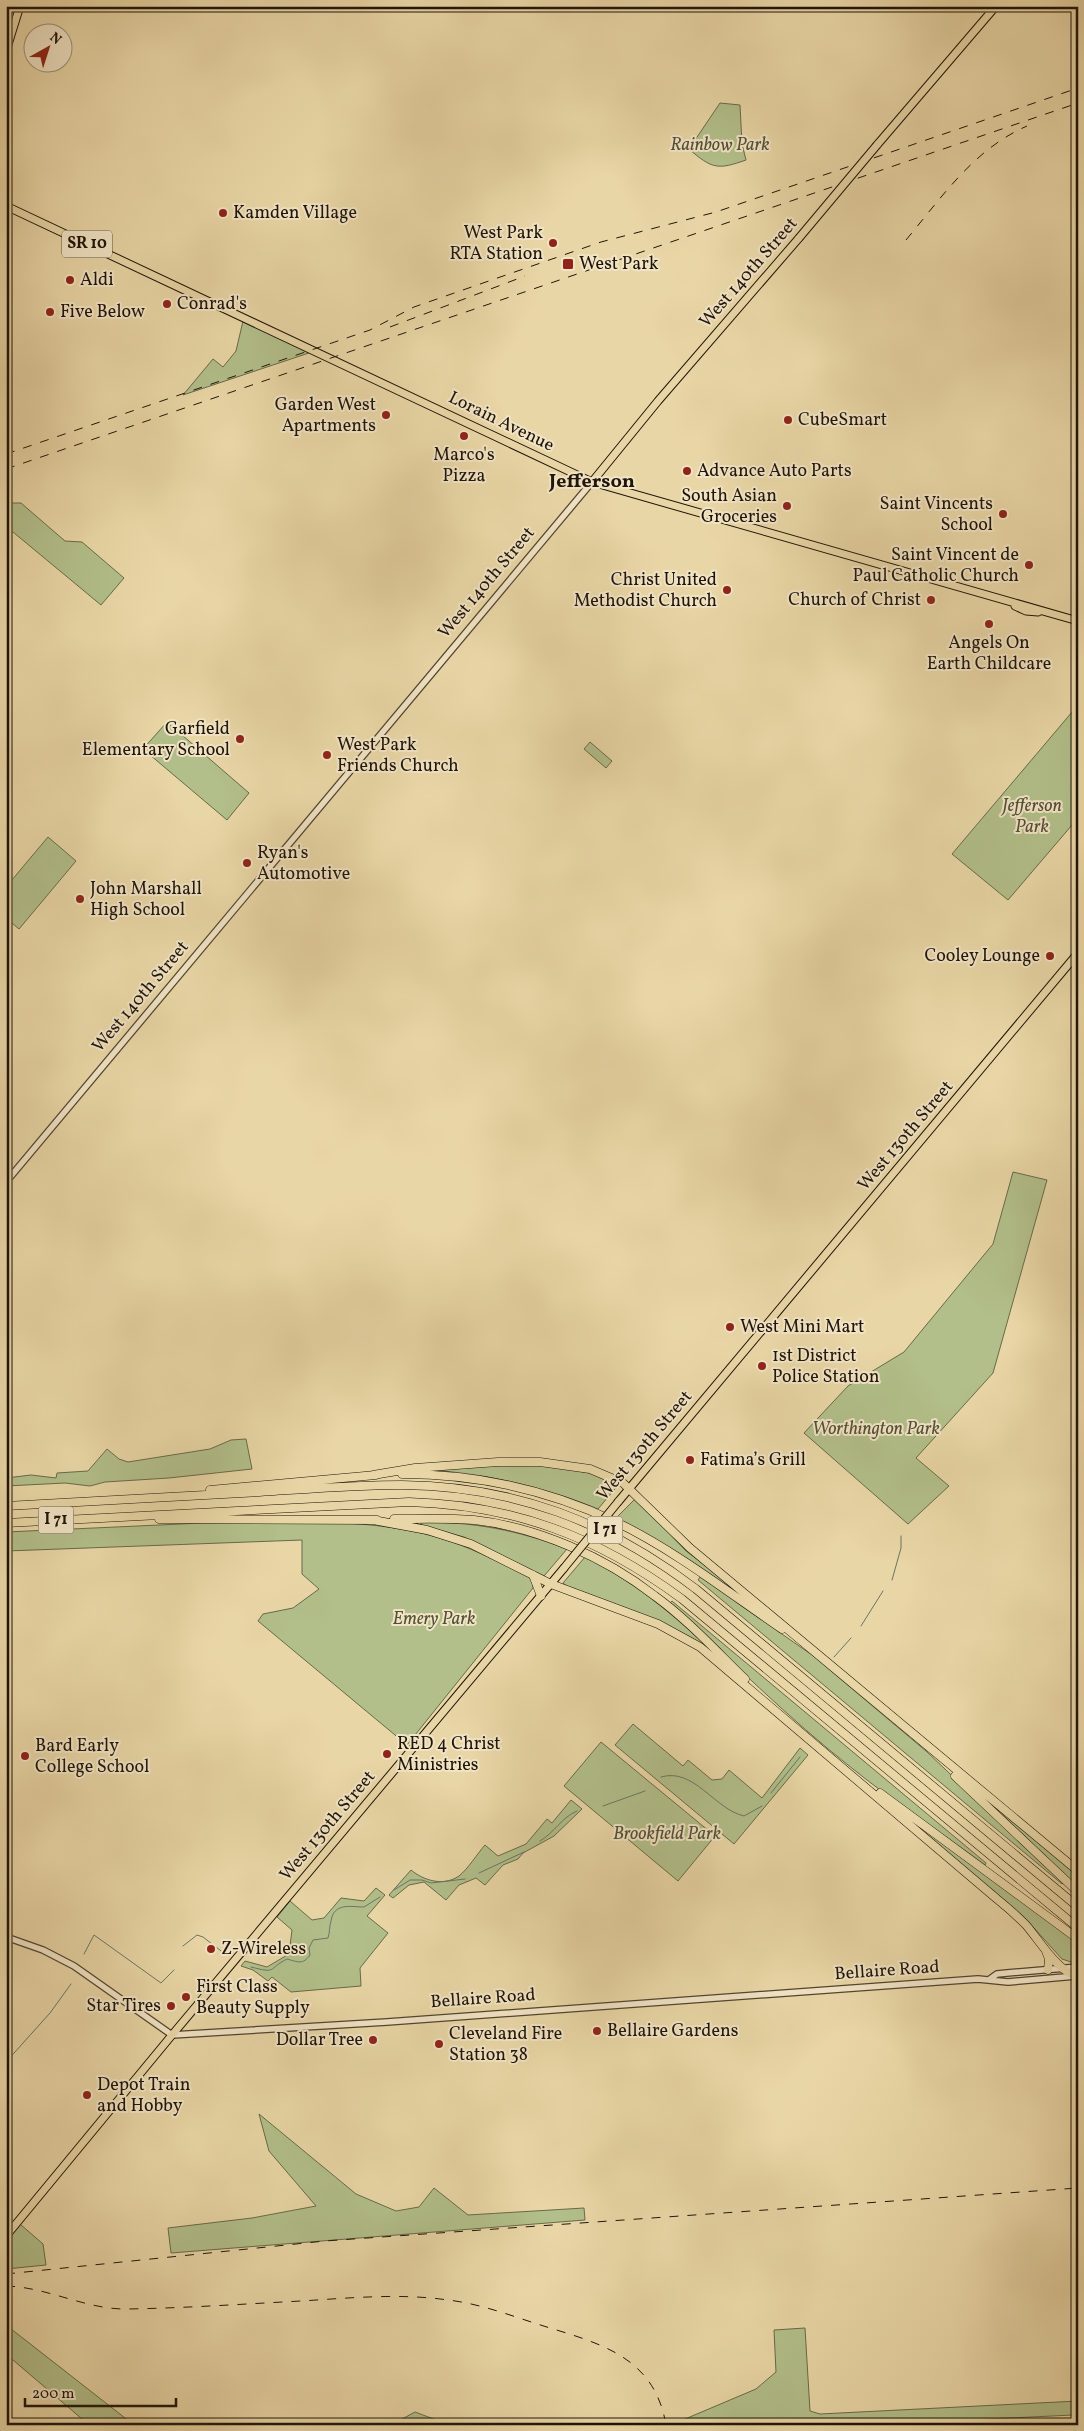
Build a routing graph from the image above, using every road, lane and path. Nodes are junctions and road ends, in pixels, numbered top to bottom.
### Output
1 (20, 6) edge
2 (996, 6) edge
3 (6, 51) edge
4 (6, 206) edge
5 (592, 482) junction
6 (1078, 621) edge
7 (1078, 953) edge
8 (6, 1182) edge
9 (373, 1475) junction
10 (630, 1488) junction
11 (130, 1499) junction
12 (6, 1506) edge
13 (107, 1517) junction
14 (373, 1520) junction
15 (6, 1523) edge
16 (533, 1575) junction
17 (551, 1584) junction
18 (541, 1596) junction
19 (806, 1646) junction
20 (801, 1731) junction
21 (924, 1744) junction
22 (846, 1768) junction
23 (1078, 1871) edge
24 (1078, 1892) edge
25 (1078, 1907) edge
26 (1078, 1928) edge
27 (6, 1937) edge
28 (1078, 1939) edge
29 (1040, 1941) junction
30 (1078, 1967) edge
31 (1063, 1968) junction
32 (1048, 1970) junction
33 (1078, 1976) edge
34 (990, 1979) junction
35 (172, 2035) junction
36 (6, 2236) edge

1 - 3 main road
2 - 5 main road, West 140th Street, bridge
4 - 5 main road, Lorain Avenue / SR 10
5 - 6 main road, Lorain Avenue / SR 10
5 - 8 street, West 140th Street
7 - 10 main road, West 130th Street
9 - 10 highway
9 - 11 highway
9 - 19 highway
10 - 17 main road, West 130th Street, bridge
10 - 19 highway
11 - 12 highway, I 71
11 - 25 highway, I 71
13 - 14 highway
13 - 15 highway, I 71
13 - 26 highway, I 71
14 - 16 highway
14 - 20 highway
16 - 17 highway
16 - 18 highway
17 - 18 main road, West 130th Street
17 - 20 highway
18 - 35 main road, West 130th Street
19 - 21 highway
20 - 22 highway
21 - 23 highway
21 - 24 highway
22 - 28 highway
22 - 29 highway
27 - 35 street
29 - 31 highway
29 - 32 highway
30 - 31 street, Bellaire Road
31 - 32 street, Bellaire Road
31 - 33 highway
32 - 34 street, Bellaire Road
33 - 34 street, Bellaire Road
34 - 35 street, Bellaire Road
35 - 36 main road, West 130th Street

